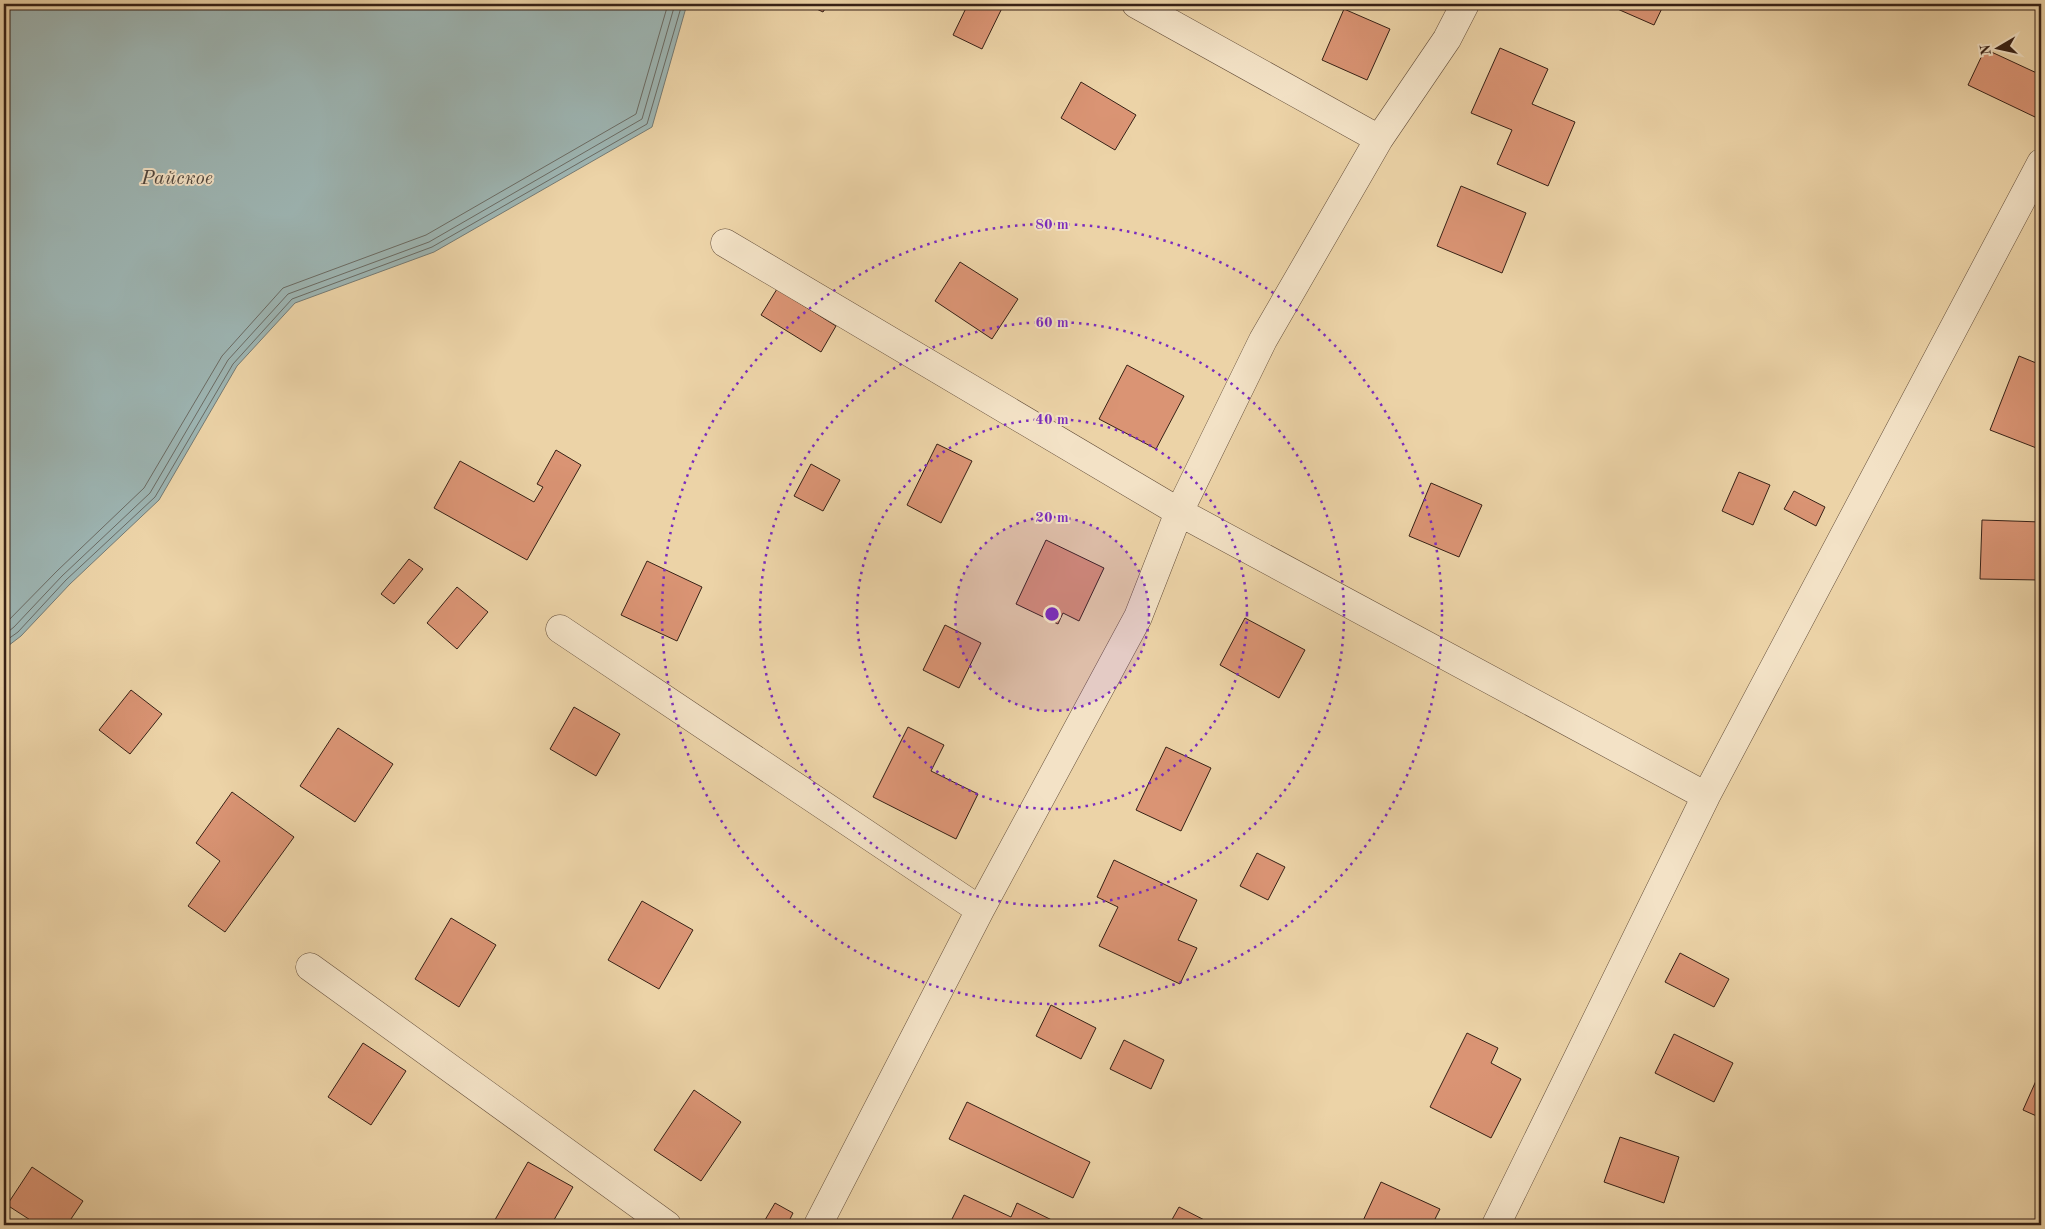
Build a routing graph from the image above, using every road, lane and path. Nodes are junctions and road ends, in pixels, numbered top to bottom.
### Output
1 (1136, 4) edge
2 (1465, 4) edge
3 (1380, 139) junction
4 (2041, 163) edge
5 (725, 243) dead end
6 (1178, 512) junction
7 (560, 629) dead end
8 (1706, 796) junction
9 (980, 910) junction
10 (310, 967) dead end
11 (667, 1225) edge
12 (818, 1225) edge
13 (1496, 1225) edge

1 - 3 street
2 - 3 street
3 - 6 street
4 - 8 street
5 - 6 street
6 - 8 street
6 - 9 street
7 - 9 street
8 - 13 street
9 - 12 street
10 - 11 street

